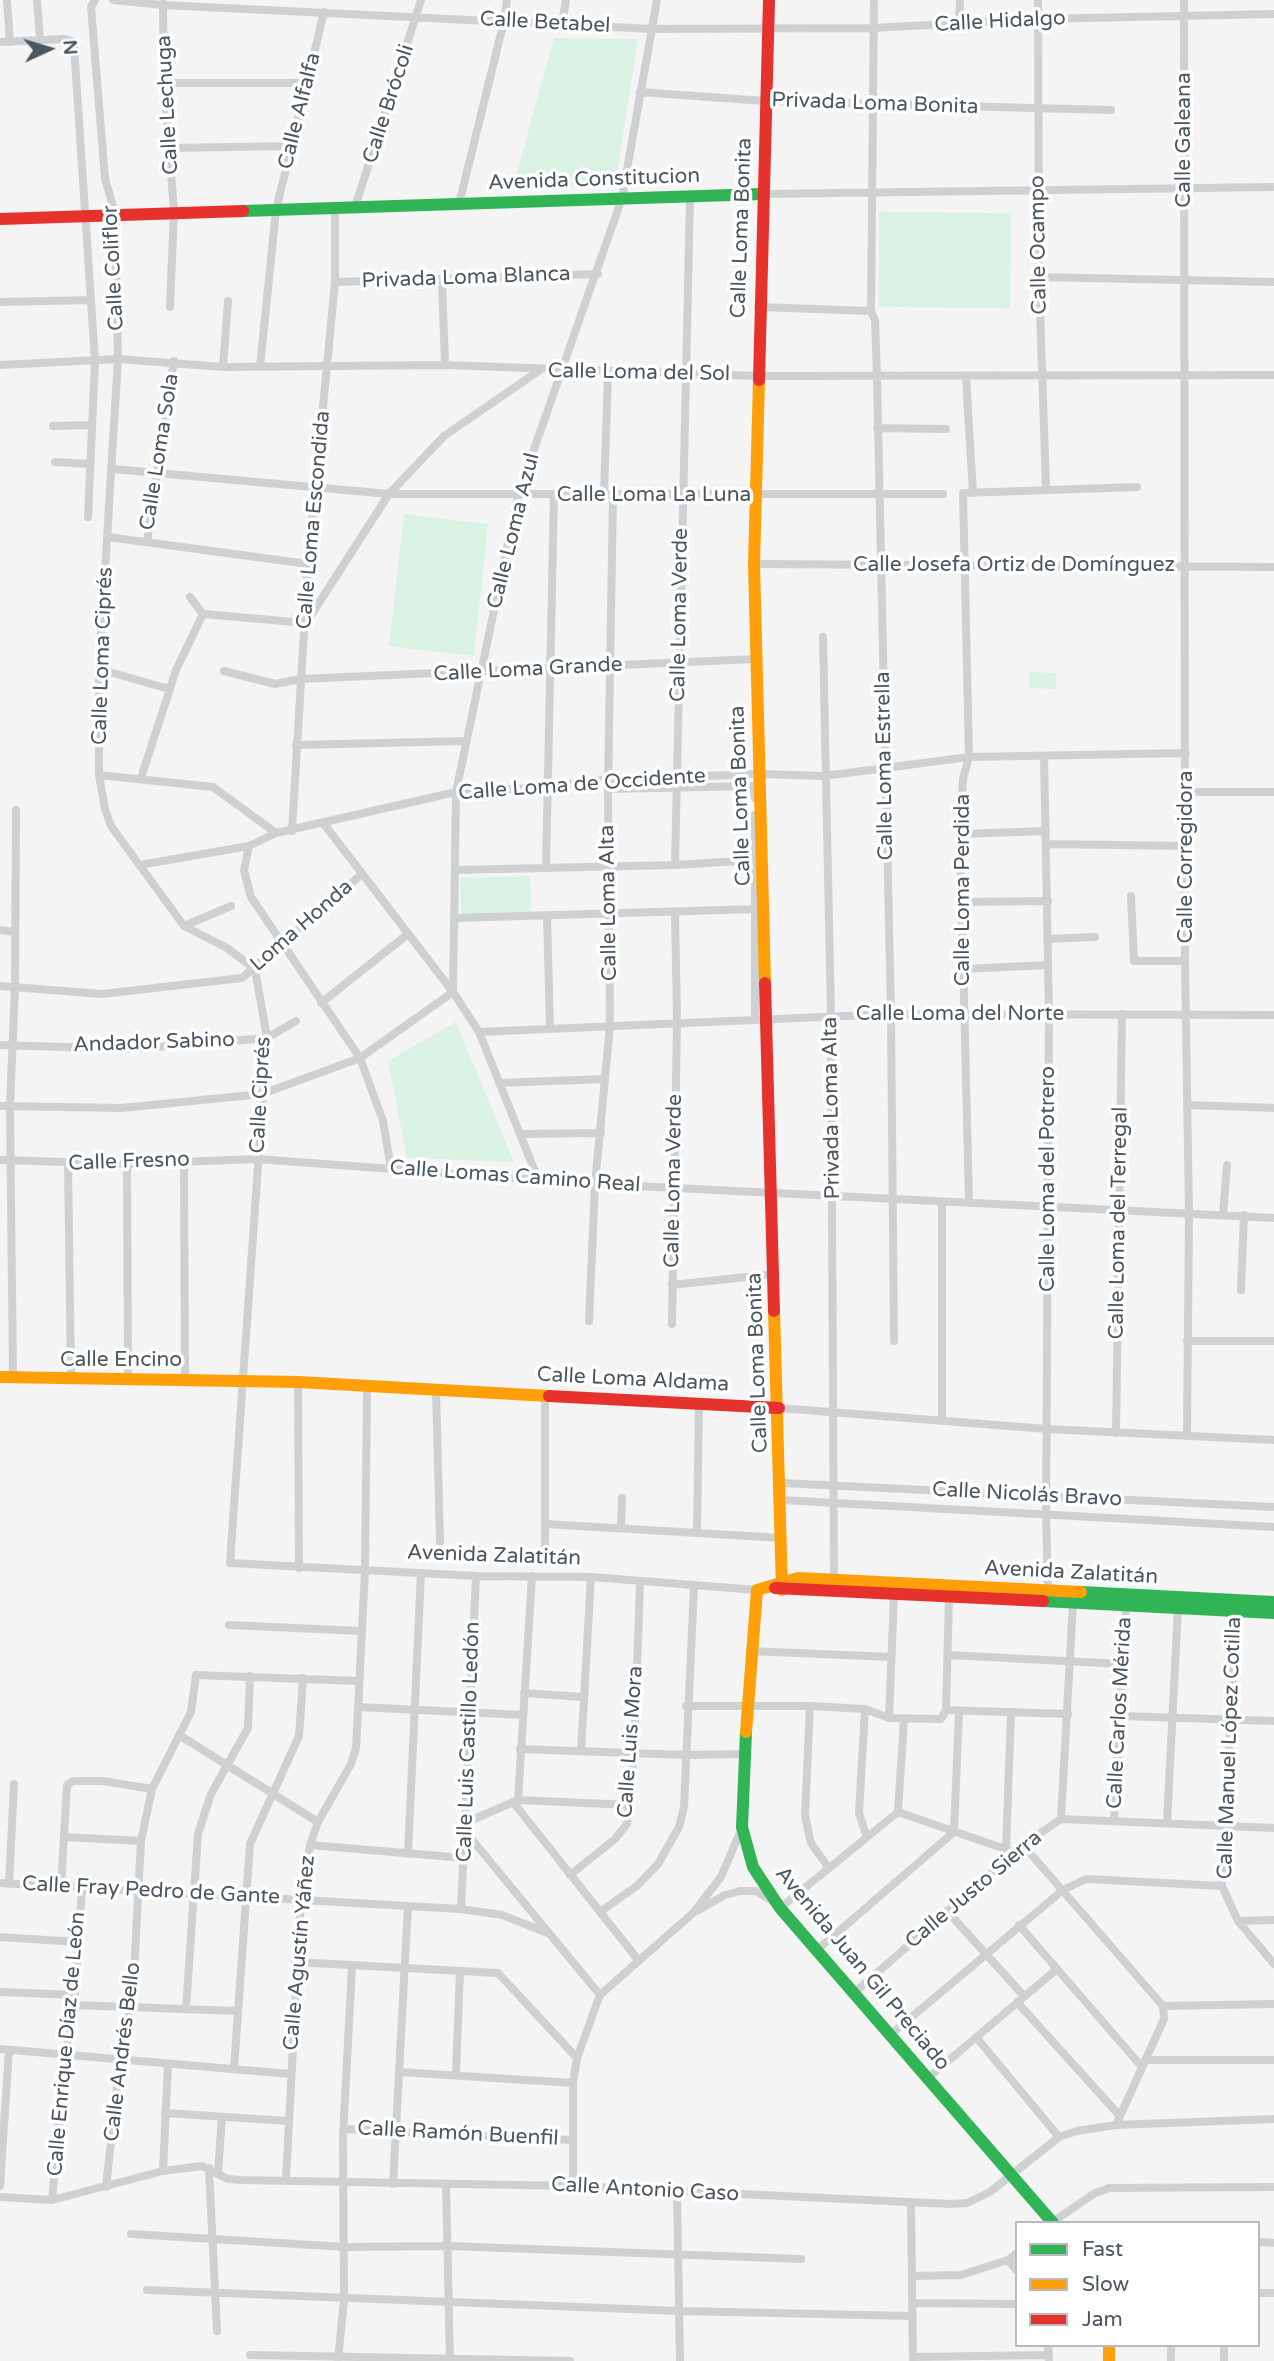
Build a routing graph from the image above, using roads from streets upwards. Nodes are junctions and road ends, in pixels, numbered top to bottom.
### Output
1 (7, 0) edge
2 (37, 0) edge
3 (94, 0) edge
4 (113, 0) edge
5 (421, 0) edge
6 (507, 0) edge
7 (566, 0) edge
8 (657, 0) edge
9 (769, 0) edge
10 (874, 0) edge
11 (960, 0) edge
12 (1038, 0) edge
13 (1184, 0) edge
14 (163, 3) edge
15 (324, 12) junction
16 (1274, 15) edge
17 (418, 16) junction
18 (1184, 16) junction
19 (1039, 19) junction
20 (504, 21) junction
21 (562, 24) junction
22 (959, 24) junction
23 (873, 28) junction
24 (653, 29) junction
25 (768, 29) junction
26 (40, 40) junction
27 (0, 42) edge
28 (10, 42) junction
29 (164, 83) junction
30 (307, 83) junction
31 (640, 92) junction
32 (764, 101) junction
33 (872, 104) junction
34 (1038, 109) junction
35 (1111, 110) dead end
36 (291, 146) junction
37 (170, 148) junction
38 (1184, 186) junction
39 (1274, 187) edge
40 (1038, 188) junction
41 (870, 191) junction
42 (762, 194) junction
43 (690, 197) junction
44 (622, 198) junction
45 (459, 204) junction
46 (355, 207) junction
47 (335, 208) junction
48 (276, 210) junction
49 (174, 211) junction
50 (87, 214) junction
51 (115, 214) junction
52 (0, 219) edge
53 (598, 274) junction
54 (1039, 277) junction
55 (443, 279) junction
56 (1184, 279) junction
57 (335, 282) junction
58 (1274, 282) edge
59 (91, 300) junction
60 (228, 301) dead end
61 (0, 302) edge
62 (170, 307) dead end
63 (758, 307) junction
64 (871, 311) junction
65 (118, 359) junction
66 (95, 361) junction
67 (174, 361) junction
68 (0, 365) edge
69 (327, 365) junction
70 (444, 365) junction
71 (223, 367) junction
72 (260, 367) junction
73 (540, 370) junction
74 (559, 371) junction
75 (608, 372) junction
76 (686, 374) junction
77 (1274, 375) edge
78 (758, 376) junction
79 (1041, 376) junction
80 (877, 377) junction
81 (966, 377) junction
82 (1183, 377) junction
83 (92, 425) junction
84 (53, 426) dead end
85 (877, 428) junction
86 (946, 429) dead end
87 (55, 462) dead end
88 (89, 464) junction
89 (113, 469) junction
90 (155, 471) junction
91 (316, 486) junction
92 (1137, 487) dead end
93 (1046, 490) junction
94 (968, 493) junction
95 (754, 494) junction
96 (878, 494) junction
97 (943, 494) dead end
98 (389, 495) junction
99 (518, 495) junction
100 (554, 495) junction
101 (608, 495) junction
102 (682, 495) junction
103 (88, 517) dead end
104 (108, 537) junction
105 (147, 542) junction
106 (308, 564) junction
107 (754, 564) junction
108 (966, 564) junction
109 (1185, 565) junction
110 (880, 566) junction
111 (1274, 567) edge
112 (190, 597) dead end
113 (203, 614) junction
114 (306, 623) junction
115 (823, 637) dead end
116 (756, 659) junction
117 (679, 663) junction
118 (610, 666) junction
119 (99, 669) junction
120 (550, 669) junction
121 (224, 671) dead end
122 (481, 673) junction
123 (300, 678) junction
124 (169, 689) junction
125 (466, 741) junction
126 (296, 745) junction
127 (1186, 753) junction
128 (1044, 756) junction
129 (969, 757) junction
130 (885, 771) junction
131 (762, 774) junction
132 (99, 775) junction
133 (676, 776) junction
134 (824, 776) junction
135 (141, 778) junction
136 (608, 779) junction
137 (548, 787) junction
138 (676, 788) junction
139 (608, 789) junction
140 (456, 792) junction
141 (1186, 792) junction
142 (1274, 792) edge
143 (16, 810) dead end
144 (324, 824) junction
145 (292, 831) junction
146 (1046, 831) junction
147 (276, 832) junction
148 (960, 834) junction
149 (1046, 844) junction
150 (249, 846) junction
151 (1186, 846) junction
152 (755, 860) junction
153 (140, 865) junction
154 (675, 865) junction
155 (607, 867) junction
156 (546, 868) junction
157 (456, 870) junction
158 (362, 874) junction
159 (1131, 896) dead end
160 (1048, 901) junction
161 (962, 902) junction
162 (231, 906) dead end
163 (756, 909) junction
164 (675, 913) junction
165 (608, 914) junction
166 (547, 915) junction
167 (456, 918) junction
168 (184, 926) junction
169 (0, 930) edge
170 (15, 932) junction
171 (408, 934) junction
172 (1095, 937) dead end
173 (1048, 939) junction
174 (281, 944) junction
175 (1185, 961) junction
176 (1048, 965) junction
177 (255, 968) junction
178 (963, 969) junction
179 (0, 986) edge
180 (15, 986) junction
181 (453, 992) junction
182 (321, 1003) junction
183 (891, 1014) junction
184 (964, 1014) junction
185 (1049, 1014) junction
186 (1122, 1014) junction
187 (1186, 1014) junction
188 (1274, 1015) edge
189 (831, 1016) junction
190 (761, 1018) junction
191 (296, 1021) dead end
192 (677, 1021) junction
193 (610, 1025) junction
194 (550, 1028) junction
195 (479, 1032) junction
196 (267, 1038) junction
197 (0, 1045) edge
198 (11, 1045) junction
199 (360, 1058) junction
200 (606, 1079) junction
201 (499, 1083) junction
202 (262, 1094) junction
203 (1189, 1105) junction
204 (5, 1106) edge
205 (1274, 1108) edge
206 (601, 1133) junction
207 (520, 1134) junction
208 (257, 1159) junction
209 (0, 1160) edge
210 (184, 1160) junction
211 (10, 1161) junction
212 (68, 1164) junction
213 (127, 1164) junction
214 (1227, 1165) dead end
215 (391, 1169) junction
216 (538, 1180) junction
217 (595, 1184) junction
218 (673, 1188) junction
219 (772, 1195) junction
220 (833, 1198) junction
221 (893, 1200) junction
222 (942, 1202) junction
223 (969, 1203) junction
224 (1048, 1208) junction
225 (1120, 1211) junction
226 (1189, 1213) junction
227 (1223, 1215) junction
228 (1244, 1215) junction
229 (1274, 1218) edge
230 (774, 1275) junction
231 (672, 1285) junction
232 (1241, 1290) dead end
233 (589, 1321) dead end
234 (672, 1324) dead end
235 (894, 1341) dead end
236 (1188, 1341) junction
237 (1274, 1341) edge
238 (7, 1377) edge
239 (71, 1378) junction
240 (128, 1379) junction
241 (185, 1379) junction
242 (242, 1380) junction
243 (298, 1382) junction
244 (367, 1388) junction
245 (436, 1390) junction
246 (545, 1395) junction
247 (699, 1403) junction
248 (779, 1408) junction
249 (832, 1413) junction
250 (942, 1420) junction
251 (1047, 1429) junction
252 (1116, 1433) junction
253 (1187, 1435) junction
254 (1274, 1440) edge
255 (781, 1483) junction
256 (833, 1485) junction
257 (1046, 1496) junction
258 (622, 1498) dead end
259 (781, 1500) junction
260 (833, 1503) junction
261 (1274, 1507) edge
262 (1045, 1515) junction
263 (546, 1524) junction
264 (1274, 1527) edge
265 (621, 1528) junction
266 (697, 1534) junction
267 (782, 1538) junction
268 (440, 1542) dead end
269 (545, 1549) dead end
270 (230, 1563) joint
271 (299, 1568) junction
272 (365, 1571) junction
273 (421, 1573) junction
274 (476, 1576) junction
275 (532, 1576) junction
276 (590, 1577) junction
277 (834, 1579) junction
278 (640, 1583) junction
279 (694, 1586) junction
280 (779, 1586) junction
281 (757, 1590) junction
282 (894, 1595) junction
283 (949, 1597) junction
284 (1048, 1597) junction
285 (1274, 1602) edge
286 (1073, 1603) junction
287 (1126, 1606) junction
288 (1236, 1606) junction
289 (1178, 1608) junction
290 (1274, 1613) edge
291 (229, 1625) dead end
292 (361, 1631) junction
293 (750, 1651) junction
294 (948, 1655) junction
295 (891, 1657) junction
296 (1070, 1661) junction
297 (1123, 1664) junction
298 (250, 1675) junction
299 (303, 1678) junction
300 (359, 1681) junction
301 (524, 1693) junction
302 (583, 1697) junction
303 (687, 1706) junction
304 (748, 1706) junction
305 (810, 1706) junction
306 (358, 1707) junction
307 (415, 1709) junction
308 (865, 1709) junction
309 (959, 1711) junction
310 (470, 1712) junction
311 (1010, 1712) junction
312 (946, 1713) junction
313 (1068, 1714) junction
314 (523, 1715) junction
315 (1120, 1716) junction
316 (889, 1718) junction
317 (1172, 1718) junction
318 (904, 1720) junction
319 (1231, 1720) junction
320 (1274, 1721) edge
321 (179, 1735) junction
322 (520, 1749) junction
323 (581, 1751) junction
324 (634, 1753) junction
325 (746, 1754) junction
326 (686, 1755) junction
327 (227, 1765) junction
328 (14, 1784) dead end
329 (152, 1789) junction
330 (272, 1793) junction
331 (516, 1801) junction
332 (630, 1805) junction
333 (898, 1812) junction
334 (1061, 1819) junction
335 (1114, 1820) junction
336 (318, 1822) junction
337 (1167, 1824) junction
338 (1226, 1826) junction
339 (465, 1827) junction
340 (742, 1827) junction
341 (1274, 1828) edge
342 (954, 1832) junction
343 (866, 1835) junction
344 (64, 1837) junction
345 (141, 1840) junction
346 (1023, 1844) junction
347 (310, 1845) junction
348 (1010, 1851) junction
349 (408, 1854) junction
350 (464, 1858) junction
351 (828, 1867) junction
352 (570, 1875) junction
353 (4, 1884) edge
354 (1223, 1886) junction
355 (61, 1887) junction
356 (82, 1888) junction
357 (1063, 1890) junction
358 (138, 1892) junction
359 (192, 1895) junction
360 (244, 1898) junction
361 (300, 1898) junction
362 (408, 1906) junction
363 (779, 1906) junction
364 (461, 1909) junction
365 (947, 1911) junction
366 (600, 1912) junction
367 (693, 1913) junction
368 (1274, 1920) edge
369 (1238, 1921) junction
370 (1019, 1925) junction
371 (550, 1934) junction
372 (0, 1937) edge
373 (77, 1942) junction
374 (817, 1950) junction
375 (986, 1954) junction
376 (639, 1961) junction
377 (295, 1962) junction
378 (1274, 1964) edge
379 (352, 1966) junction
380 (405, 1969) junction
381 (1057, 1969) junction
382 (460, 1971) junction
383 (0, 1992) edge
384 (854, 1993) junction
385 (600, 1995) junction
386 (1021, 1999) junction
387 (75, 2000) junction
388 (1274, 2004) edge
389 (132, 2005) junction
390 (186, 2008) junction
391 (1164, 2010) junction
392 (237, 2011) junction
393 (890, 2035) junction
394 (976, 2037) junction
395 (4, 2050) edge
396 (67, 2055) junction
397 (577, 2058) junction
398 (120, 2059) junction
399 (1274, 2060) edge
400 (1143, 2063) junction
401 (168, 2064) junction
402 (234, 2069) junction
403 (400, 2072) junction
404 (290, 2074) junction
405 (456, 2074) junction
406 (928, 2078) junction
407 (573, 2083) junction
408 (165, 2113) junction
409 (1119, 2115) junction
410 (222, 2117) junction
411 (1274, 2119) edge
412 (288, 2121) junction
413 (1116, 2125) junction
414 (344, 2129) junction
415 (397, 2131) junction
416 (1059, 2137) junction
417 (572, 2140) junction
418 (209, 2168) junction
419 (163, 2171) junction
420 (219, 2173) junction
421 (1012, 2176) junction
422 (286, 2179) junction
423 (342, 2182) junction
424 (393, 2184) junction
425 (446, 2185) junction
426 (0, 2186) edge
427 (573, 2186) junction
428 (1274, 2187) edge
429 (106, 2188) junction
430 (677, 2192) junction
431 (0, 2197) edge
432 (52, 2200) junction
433 (911, 2205) junction
434 (1051, 2221) edge
435 (1053, 2221) edge
436 (131, 2234) dead end
437 (214, 2237) junction
438 (448, 2246) junction
439 (345, 2247) junction
440 (679, 2254) junction
441 (1015, 2255) edge
442 (800, 2259) dead end
443 (1008, 2260) junction
444 (1015, 2269) edge
445 (912, 2276) junction
446 (147, 2290) dead end
447 (217, 2291) junction
448 (344, 2299) junction
449 (449, 2302) junction
450 (912, 2303) junction
451 (1015, 2304) edge
452 (680, 2311) junction
453 (912, 2316) junction
454 (217, 2331) dead end
455 (250, 2355) dead end
456 (338, 2358) edge
457 (1049, 2358) edge
458 (450, 2359) edge
459 (913, 2359) edge
460 (570, 2361) edge
461 (680, 2361) edge

1 - 28 street
2 - 26 street
3 - 51 street, Calle Coliflor
4 - 14 street, Calle Betabel
5 - 17 street, Calle Brócoli
6 - 20 street
7 - 21 street
8 - 24 street, Calle Loma Azul
9 - 25 street, Calle Loma Bonita
10 - 23 street, Calle Loma Estrella
11 - 22 street
12 - 19 street, Calle Ocampo
13 - 18 street, Calle Galeana
14 - 15 street, Calle Betabel
14 - 29 street, Calle Lechuga
15 - 17 street, Calle Betabel
15 - 30 street, Calle Alfalfa
16 - 18 street, Calle Hidalgo
17 - 20 street, Calle Betabel
17 - 46 street, Calle Brócoli
18 - 19 street, Calle Hidalgo
18 - 38 street, Calle Galeana
19 - 22 street, Calle Hidalgo
19 - 34 street, Calle Ocampo
20 - 21 street, Calle Betabel
20 - 45 street
21 - 24 street, Calle Betabel
22 - 23 street, Calle Hidalgo
23 - 25 street, Calle Hidalgo
23 - 33 street, Calle Loma Estrella
24 - 25 street, Calle Betabel
24 - 31 street, Calle Loma Azul
25 - 32 street, Calle Loma Bonita
26 - 28 street
26 - 50 street
27 - 28 street
29 - 30 street
29 - 37 street, Calle Lechuga
30 - 36 street, Calle Alfalfa
31 - 32 street, Privada Loma Bonita
31 - 44 street, Calle Loma Azul
32 - 33 street, Privada Loma Bonita
32 - 42 street, Calle Loma Bonita
33 - 34 street, Privada Loma Bonita
33 - 41 street, Calle Loma Estrella
34 - 35 street, Privada Loma Bonita
34 - 40 street, Calle Ocampo
36 - 37 street
36 - 48 street, Calle Alfalfa
37 - 49 street, Calle Lechuga
38 - 39 street, Avenida Constitucion
38 - 40 street, Avenida Constitucion
38 - 56 street, Calle Galeana
40 - 41 street, Avenida Constitucion
40 - 54 street, Calle Ocampo
41 - 42 street, Avenida Constitucion
41 - 64 street, Calle Loma Estrella
42 - 43 street, Avenida Constitucion
42 - 63 street, Calle Loma Bonita
43 - 44 street, Avenida Constitucion
43 - 76 street, Calle Loma Verde
44 - 45 street, Avenida Constitucion
44 - 53 street, Calle Loma Azul
45 - 46 street, Avenida Constitucion
46 - 47 street, Avenida Constitucion
47 - 48 street, Avenida Constitucion
47 - 57 street, Calle Loma Escondida
48 - 49 street, Avenida Constitucion
48 - 72 street
49 - 51 street, Avenida Constitucion
49 - 62 street, Calle Lechuga
50 - 51 street, Avenida Constitucion
50 - 52 street, Avenida Constitucion
50 - 59 street
51 - 65 street, Calle Coliflor
53 - 55 street, Privada Loma Blanca
53 - 74 street, Calle Loma Azul
54 - 56 street
54 - 79 street, Calle Ocampo
55 - 57 street, Privada Loma Blanca
55 - 70 street
56 - 58 street
56 - 82 street, Calle Corregidora
57 - 69 street, Calle Loma Escondida
59 - 61 street
59 - 66 street
60 - 71 street
63 - 64 street
63 - 78 street, Calle Loma Bonita
64 - 80 street, Calle Loma Estrella
65 - 66 street, Calle Loma del Sol
65 - 67 street, Calle Loma del Sol
65 - 89 street, Calle Coliflor
66 - 68 street, Calle Loma del Sol
66 - 83 street
67 - 71 street, Calle Loma del Sol
67 - 90 street, Calle Loma Sola
69 - 70 street, Calle Loma del Sol
69 - 72 street, Calle Loma del Sol
69 - 91 street, Calle Loma Escondida
70 - 73 street, Calle Loma del Sol
71 - 72 street, Calle Loma del Sol
73 - 74 street, Calle Loma del Sol
73 - 98 street
74 - 75 street, Calle Loma del Sol
74 - 99 street, Calle Loma Azul
75 - 76 street, Calle Loma del Sol
75 - 101 street, Calle Loma Alta
76 - 78 street, Calle Loma del Sol
76 - 102 street, Calle Loma Verde
77 - 82 street, Calle Loma del Sol
78 - 80 street, Calle Loma del Sol
78 - 95 street, Calle Loma Bonita
79 - 81 street, Calle Loma del Sol
79 - 82 street, Calle Loma del Sol
79 - 93 street, Calle Ocampo
80 - 81 street, Calle Loma del Sol
80 - 85 street, Calle Loma Estrella
81 - 94 street, Calle Loma Perdida
82 - 109 street, Calle Corregidora
83 - 84 street
83 - 88 street
85 - 86 street
85 - 96 street, Calle Loma Estrella
87 - 88 street
88 - 103 street
89 - 90 street, Calle Loma La Luna
89 - 104 street, Calle Coliflor
90 - 91 street, Calle Loma La Luna
90 - 105 street, Calle Loma Sola
91 - 98 street, Calle Loma La Luna
91 - 106 street, Calle Loma Escondida
92 - 93 street
93 - 94 street
94 - 108 street, Calle Loma Perdida
95 - 96 street, Calle Loma La Luna
95 - 102 street, Calle Loma La Luna
95 - 107 street, Calle Loma Bonita
96 - 97 street, Calle Loma La Luna
96 - 110 street, Calle Loma Estrella
98 - 99 street, Calle Loma La Luna
98 - 114 street
99 - 100 street, Calle Loma La Luna
99 - 122 street, Calle Loma Azul
100 - 101 street, Calle Loma La Luna
100 - 120 street
101 - 102 street, Calle Loma La Luna
101 - 118 street, Calle Loma Alta
102 - 117 street, Calle Loma Verde
104 - 105 street
104 - 119 street, Calle Loma Ciprés
105 - 106 street
106 - 114 street, Calle Loma Escondida
107 - 110 street, Calle Josefa Ortiz de Domínguez
107 - 116 street, Calle Loma Bonita
108 - 109 street, Calle Josefa Ortiz de Domínguez
108 - 110 street, Calle Josefa Ortiz de Domínguez
108 - 129 street, Calle Loma Perdida
109 - 111 street, Calle Josefa Ortiz de Domínguez
109 - 127 street, Calle Corregidora
110 - 130 street, Calle Loma Estrella
112 - 113 street
113 - 114 street
113 - 124 street
114 - 123 street, Calle Loma Escondida
115 - 134 street, Privada Loma Alta
116 - 117 street, Calle Loma Grande
116 - 131 street, Calle Loma Bonita
117 - 118 street, Calle Loma Grande
117 - 133 street, Calle Loma Verde
118 - 120 street, Calle Loma Grande
118 - 136 street, Calle Loma Alta
119 - 124 street
119 - 132 street, Calle Loma Ciprés
120 - 122 street, Calle Loma Grande
120 - 137 street
121 - 123 street, Calle Loma Grande
122 - 123 street, Calle Loma Grande
122 - 125 street, Calle Loma Azul
123 - 126 street, Calle Loma Escondida
124 - 135 street
125 - 126 street
125 - 140 street, Calle Loma Azul
126 - 145 street, Calle Loma Escondida
127 - 128 street, Calle Loma de Occidente
127 - 141 street, Calle Corregidora
128 - 129 street, Calle Loma de Occidente
128 - 146 street, Calle Loma del Potrero
129 - 130 street, Calle Loma de Occidente
129 - 148 street, Calle Loma Perdida
130 - 134 street, Calle Loma de Occidente
130 - 183 street, Calle Loma Estrella
131 - 133 street, Calle Loma de Occidente
131 - 134 street, Calle Loma de Occidente
131 - 190 street, Calle Loma Bonita
132 - 135 street
132 - 153 street, Calle Loma Ciprés
133 - 136 street, Calle Loma de Occidente
133 - 138 street, Calle Loma Verde
134 - 189 street, Privada Loma Alta
135 - 147 street
136 - 137 street, Calle Loma de Occidente
136 - 139 street, Calle Loma Alta
137 - 140 street, Calle Loma de Occidente
137 - 156 street
138 - 139 street
138 - 152 street
138 - 154 street, Calle Loma Verde
139 - 155 street, Calle Loma Alta
140 - 144 street, Calle Loma de Occidente
140 - 157 street, Calle Loma Azul
141 - 142 street
141 - 151 street, Calle Corregidora
143 - 170 street
144 - 145 street, Calle Loma de Occidente
144 - 158 street
145 - 147 street, Calle Loma de Occidente
146 - 148 street
146 - 149 street, Calle Loma del Potrero
147 - 150 street, Calle Loma de Occidente
148 - 161 street, Calle Loma Perdida
149 - 151 street
149 - 160 street, Calle Loma del Potrero
150 - 153 street, Calle Loma de Occidente
150 - 174 street
151 - 175 street, Calle Corregidora
152 - 154 street
152 - 163 street
153 - 168 street
154 - 155 street
155 - 156 street
155 - 165 street, Calle Loma Alta
156 - 157 street
157 - 167 street, Calle Loma Azul
158 - 171 street
158 - 174 street, Loma Honda
159 - 175 street
160 - 161 street
160 - 173 street, Calle Loma del Potrero
161 - 178 street, Calle Loma Perdida
162 - 168 street
163 - 164 street
163 - 190 street
164 - 165 street
164 - 192 street, Calle Loma Verde
165 - 166 street
165 - 193 street, Calle Loma Alta
166 - 167 street
166 - 194 street
167 - 181 street, Calle Loma Azul
168 - 177 street
169 - 170 street
170 - 180 street
171 - 181 street
171 - 182 street
172 - 173 street
173 - 176 street, Calle Loma del Potrero
174 - 177 street, Loma Honda
174 - 182 street
175 - 187 street, Calle Corregidora
176 - 178 street
176 - 185 street, Calle Loma del Potrero
177 - 180 street, Loma Honda
177 - 196 street, Calle Ciprés
178 - 184 street, Calle Loma Perdida
179 - 180 street
180 - 198 street
181 - 195 street
181 - 199 street
182 - 199 street
183 - 184 street, Calle Loma del Norte
183 - 189 street, Calle Loma del Norte
183 - 221 street, Calle Loma Estrella
184 - 185 street, Calle Loma del Norte
184 - 223 street, Calle Loma Perdida
185 - 186 street, Calle Loma del Norte
185 - 224 street, Calle Loma del Potrero
186 - 187 street, Calle Loma del Norte
186 - 225 street, Calle Loma del Terregal
187 - 188 street, Calle Loma del Norte
187 - 203 street, Calle Corregidora
189 - 190 street, Calle Loma del Norte
189 - 220 street, Privada Loma Alta
190 - 192 street, Calle Loma del Norte
190 - 219 street, Calle Loma Bonita
191 - 196 street
192 - 193 street, Calle Loma del Norte
192 - 218 street, Calle Loma Verde
193 - 194 street, Calle Loma del Norte
193 - 200 street, Calle Loma Alta
194 - 195 street, Calle Loma del Norte
195 - 201 street
196 - 198 street, Andador Sabino
196 - 202 street, Calle Ciprés
197 - 198 street, Andador Sabino
198 - 204 street
199 - 202 street
199 - 215 street
200 - 201 street
200 - 206 street, Calle Loma Alta
201 - 207 street
202 - 204 street
202 - 208 street, Calle Ciprés
203 - 205 street
203 - 226 street, Calle Corregidora
204 - 211 street
206 - 207 street
206 - 217 street, Calle Loma Alta
207 - 216 street
208 - 210 street, Calle Fresno
208 - 215 street, Calle Lomas Camino Real
208 - 242 street, Calle Ciprés
209 - 211 street, Calle Fresno
210 - 213 street, Calle Fresno
210 - 241 street
211 - 212 street, Calle Fresno
211 - 238 street
212 - 213 street, Calle Fresno
212 - 239 street
213 - 240 street
214 - 227 street
215 - 216 street, Calle Lomas Camino Real
216 - 217 street, Calle Lomas Camino Real
217 - 218 street, Calle Lomas Camino Real
217 - 233 street
218 - 219 street, Calle Lomas Camino Real
218 - 231 street, Calle Loma Verde
219 - 220 street, Calle Lomas Camino Real
219 - 230 street, Calle Loma Bonita
220 - 221 street, Calle Lomas Camino Real
220 - 249 street, Privada Loma Alta
221 - 222 street, Calle Lomas Camino Real
221 - 235 street, Calle Loma Estrella
222 - 223 street, Calle Lomas Camino Real
222 - 250 street
223 - 224 street, Calle Lomas Camino Real
224 - 225 street, Calle Lomas Camino Real
224 - 251 street, Calle Loma del Potrero
225 - 226 street, Calle Lomas Camino Real
225 - 252 street, Calle Loma del Terregal
226 - 227 street, Calle Lomas Camino Real
226 - 236 street, Calle Corregidora
227 - 228 street, Calle Lomas Camino Real
228 - 229 street, Calle Lomas Camino Real
228 - 232 street
230 - 231 street
230 - 248 street, Calle Loma Bonita
231 - 234 street, Calle Loma Verde
236 - 237 street
236 - 253 street, Calle Corregidora
238 - 239 street, Calle Encino
239 - 240 street, Calle Encino
240 - 241 street, Calle Encino
241 - 242 street, Calle Encino
242 - 243 street, Calle Loma Aldama
242 - 270 street, Calle Ciprés
243 - 244 street, Calle Loma Aldama
243 - 271 street
244 - 245 street, Calle Loma Aldama
244 - 272 street, Calle Agustín Yáñez
245 - 246 street, Calle Loma Aldama
245 - 268 street
246 - 247 street, Calle Loma Aldama
246 - 263 street
247 - 248 street, Calle Loma Aldama
247 - 266 street
248 - 249 street, Calle Loma Aldama
248 - 255 street, Calle Loma Bonita
249 - 250 street, Calle Loma Aldama
249 - 256 street, Privada Loma Alta
250 - 251 street, Calle Loma Aldama
251 - 252 street, Calle Loma Aldama
251 - 257 street, Calle Loma del Potrero
252 - 253 street, Calle Loma Aldama
253 - 254 street, Calle Loma Aldama
255 - 256 street, Calle Nicolás Bravo
255 - 259 street, Calle Loma Bonita
256 - 257 street, Calle Nicolás Bravo
256 - 260 street, Privada Loma Alta
257 - 261 street, Calle Nicolás Bravo
257 - 262 street, Calle Loma del Potrero
258 - 265 street
259 - 260 street, Calle Nicolás Bravo
259 - 267 street, Calle Loma Bonita
260 - 262 street, Calle Nicolás Bravo
260 - 277 street, Privada Loma Alta
262 - 264 street, Calle Nicolás Bravo
262 - 284 street, Calle Loma del Potrero
263 - 265 street
263 - 269 street
265 - 266 street
266 - 267 street
267 - 280 street, Calle Loma Bonita
270 - 271 street, Avenida Zalatitán
271 - 272 street, Avenida Zalatitán
272 - 273 street, Avenida Zalatitán
272 - 292 street, Calle Agustín Yáñez
273 - 274 street, Avenida Zalatitán
273 - 307 street
274 - 275 street, Avenida Zalatitán
274 - 310 street, Calle Luis Castillo Ledón
275 - 276 street, Avenida Zalatitán
275 - 301 street
276 - 278 street, Avenida Zalatitán
276 - 302 street
277 - 280 street, Avenida Zalatitán
277 - 284 street, Avenida Zalatitán
278 - 279 street, Avenida Zalatitán
278 - 324 street, Calle Luis Mora
279 - 281 street, Avenida Zalatitán
279 - 303 street
280 - 281 street
280 - 282 street, Avenida Zalatitán
281 - 293 street, Avenida Juan Gil Preciado
282 - 283 street, Avenida Zalatitán
282 - 295 street
283 - 284 street, Avenida Zalatitán
283 - 294 street
284 - 286 street, Avenida Zalatitán
284 - 288 street, Avenida Zalatitán
285 - 288 street, Avenida Zalatitán
286 - 287 street, Avenida Zalatitán
286 - 296 street
287 - 289 street, Avenida Zalatitán
287 - 297 street, Calle Carlos Mérida
288 - 289 street, Avenida Zalatitán
288 - 290 street, Avenida Zalatitán
288 - 319 street, Calle Manuel López Cotilla
289 - 317 street
291 - 292 street
292 - 300 street, Calle Agustín Yáñez
293 - 295 street
293 - 304 street, Avenida Juan Gil Preciado
294 - 296 street
294 - 312 street
295 - 316 street
296 - 297 street
296 - 313 street
297 - 315 street, Calle Carlos Mérida
298 - 299 street
298 - 321 street, Calle Andrés Bello
298 - 327 street
299 - 300 street
299 - 330 street
300 - 306 street, Calle Agustín Yáñez
301 - 302 street
301 - 314 street
302 - 323 street
303 - 304 street
303 - 326 street
304 - 305 street
304 - 325 street, Avenida Juan Gil Preciado
305 - 308 street
305 - 351 street
306 - 307 street
306 - 336 street, Calle Agustín Yáñez
307 - 310 street
307 - 349 street
308 - 316 street
308 - 343 street
309 - 311 street
309 - 312 street
309 - 342 street
310 - 314 street
310 - 339 street, Calle Luis Castillo Ledón
311 - 313 street
311 - 348 street
312 - 318 street
313 - 334 street
314 - 322 street
315 - 317 street
315 - 335 street, Calle Carlos Mérida
316 - 318 street
317 - 319 street
317 - 337 street
318 - 333 street
319 - 320 street
319 - 338 street, Calle Manuel López Cotilla
321 - 327 street
321 - 329 street, Calle Andrés Bello
322 - 323 street
322 - 331 street
323 - 324 street
324 - 326 street
324 - 332 street, Calle Luis Mora
325 - 326 street
325 - 340 street, Avenida Juan Gil Preciado
326 - 366 street
327 - 330 street
327 - 359 street
328 - 353 street
329 - 344 street, Calle Enrique Díaz de León
329 - 345 street, Calle Andrés Bello
330 - 336 street
330 - 360 street
331 - 332 street
331 - 339 street
331 - 352 street
332 - 352 street, Calle Luis Mora
333 - 342 street
333 - 343 street
334 - 335 street, Calle Justo Sierra
334 - 346 street, Calle Justo Sierra
335 - 337 street, Calle Justo Sierra
336 - 347 street, Calle Agustín Yáñez
337 - 338 street, Calle Justo Sierra
338 - 341 street, Calle Justo Sierra
338 - 354 street, Calle Manuel López Cotilla
339 - 350 street, Calle Luis Castillo Ledón
339 - 371 street
340 - 363 street, Avenida Juan Gil Preciado
340 - 367 street
342 - 348 street
342 - 374 street
343 - 351 street
344 - 345 street
344 - 355 street, Calle Enrique Díaz de León
345 - 358 street, Calle Andrés Bello
346 - 348 street, Calle Justo Sierra
346 - 357 street
347 - 349 street
347 - 361 street, Calle Agustín Yáñez
348 - 365 street, Calle Justo Sierra
349 - 350 street
350 - 364 street, Calle Luis Castillo Ledón
351 - 363 street
352 - 366 street
353 - 355 street, Calle Fray Pedro de Gante
354 - 357 street
354 - 369 street, Calle Manuel López Cotilla
355 - 356 street, Calle Fray Pedro de Gante
356 - 358 street, Calle Fray Pedro de Gante
356 - 373 street, Calle Enrique Díaz de León
357 - 370 street
357 - 391 street
358 - 359 street, Calle Fray Pedro de Gante
358 - 389 street, Calle Andrés Bello
359 - 360 street, Calle Fray Pedro de Gante
359 - 390 street
360 - 361 street, Calle Fray Pedro de Gante
360 - 392 street
361 - 362 street, Calle Fray Pedro de Gante
361 - 377 street, Calle Agustín Yáñez
362 - 364 street, Calle Fray Pedro de Gante
362 - 380 street
363 - 367 street
363 - 374 street, Avenida Juan Gil Preciado
364 - 371 street, Calle Fray Pedro de Gante
365 - 375 street
365 - 384 street, Calle Justo Sierra
366 - 376 street
367 - 376 street
368 - 369 street
369 - 378 street, Calle Manuel López Cotilla
370 - 375 street
370 - 381 street
371 - 385 street
372 - 373 street
373 - 387 street, Calle Enrique Díaz de León
374 - 384 street, Avenida Juan Gil Preciado
375 - 386 street
375 - 393 street
376 - 385 street
377 - 379 street
377 - 404 street, Calle Agustín Yáñez
379 - 380 street
379 - 414 street
380 - 382 street
380 - 403 street
381 - 386 street
381 - 400 street
382 - 397 street
382 - 405 street
383 - 387 street
384 - 393 street, Avenida Juan Gil Preciado
385 - 397 street
386 - 394 street
386 - 409 street
387 - 389 street
387 - 396 street, Calle Enrique Díaz de León
388 - 391 street
389 - 390 street
389 - 398 street, Calle Andrés Bello
390 - 392 street
391 - 400 street
392 - 402 street
393 - 406 street, Avenida Juan Gil Preciado
394 - 406 street
394 - 416 street
395 - 396 street
395 - 426 street
396 - 398 street
396 - 432 street, Calle Enrique Díaz de León
397 - 407 street
398 - 401 street
398 - 429 street, Calle Andrés Bello
399 - 400 street
400 - 409 street
401 - 402 street
401 - 408 street
402 - 404 street
403 - 405 street
403 - 415 street
404 - 412 street, Calle Agustín Yáñez
405 - 407 street
406 - 421 street, Avenida Juan Gil Preciado
407 - 417 street
408 - 410 street
408 - 419 street
409 - 413 street
410 - 412 street
410 - 420 street
411 - 413 street, Calle Antonio Caso
412 - 422 street, Calle Agustín Yáñez
413 - 416 street, Calle Antonio Caso
414 - 415 street, Calle Ramón Buenfil
414 - 423 street
415 - 417 street, Calle Ramón Buenfil
415 - 424 street
416 - 421 street, Calle Antonio Caso
417 - 427 street
418 - 419 street
418 - 420 street, Calle Antonio Caso
418 - 437 street
419 - 429 street
420 - 422 street, Calle Antonio Caso
421 - 433 street, Calle Antonio Caso
421 - 434 street, Avenida Juan Gil Preciado
422 - 423 street, Calle Antonio Caso
423 - 424 street, Calle Antonio Caso
423 - 439 street
424 - 425 street, Calle Antonio Caso
425 - 427 street, Calle Antonio Caso
425 - 438 street
427 - 430 street, Calle Antonio Caso
428 - 435 street
429 - 432 street
430 - 433 street, Calle Antonio Caso
430 - 440 street
431 - 432 street
433 - 445 street
436 - 437 street
437 - 439 street
437 - 447 street
438 - 439 street
438 - 440 street
438 - 449 street
439 - 448 street
440 - 442 street
440 - 452 street
441 - 443 street
443 - 444 street
443 - 445 street
445 - 450 street
446 - 447 street
447 - 448 street
447 - 454 street
448 - 449 street
448 - 456 street
449 - 452 street
449 - 458 street
450 - 451 street
450 - 453 street
452 - 453 street
452 - 461 street
453 - 459 street
455 - 456 street
456 - 458 street
457 - 459 street
458 - 460 street

